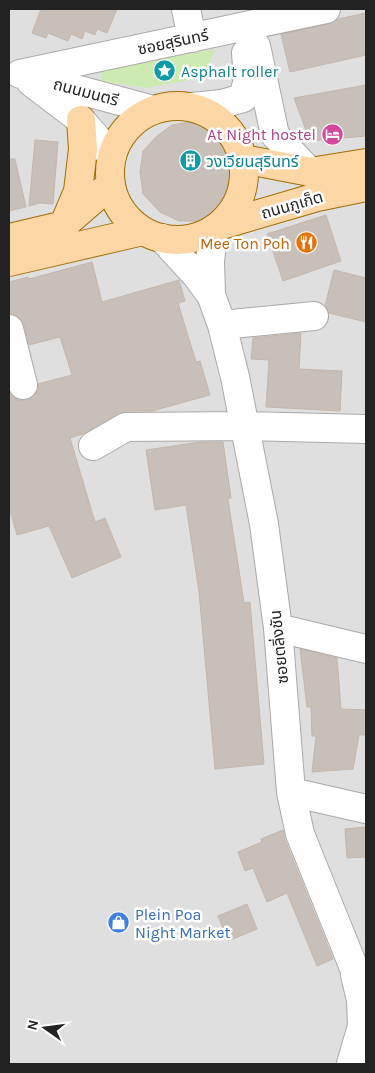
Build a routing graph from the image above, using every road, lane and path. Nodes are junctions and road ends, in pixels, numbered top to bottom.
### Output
1 (186, 9) edge
2 (326, 9) edge
3 (243, 27) junction
4 (192, 38) junction
5 (14, 71) edge
6 (192, 107) junction
7 (153, 110) junction
8 (81, 120) junction
9 (275, 135) junction
10 (112, 156) junction
11 (243, 159) junction
12 (366, 162) edge
13 (310, 172) junction
14 (111, 184) junction
15 (366, 187) edge
16 (64, 225) junction
17 (216, 228) junction
18 (153, 235) junction
19 (9, 238) edge
20 (9, 262) edge
21 (211, 295) junction
22 (314, 316) dead end
23 (222, 325) junction
24 (9, 329) edge
25 (23, 385) dead end
26 (245, 426) junction
27 (366, 428) edge
28 (93, 446) dead end
29 (278, 628) junction
30 (366, 649) edge
31 (291, 792) junction
32 (366, 809) edge
33 (354, 968) junction
34 (366, 992) edge
35 (364, 1026) edge
36 (350, 1064) edge

1 - 4 street
2 - 3 street, ซอยสุรินทร์
3 - 4 street, ซอยสุรินทร์
3 - 6 street
3 - 9 street
4 - 5 street, ซอยสุรินทร์
5 - 7 street, ถนนมนตรี
5 - 8 street, ถนนมนตรี
6 - 7 main road
6 - 11 main road
7 - 10 main road
8 - 10 street, ถนนมนตรี
8 - 16 main road
9 - 11 street
9 - 13 street
10 - 14 main road
11 - 13 main road, ถนนภูเก็ต
11 - 17 main road
12 - 13 main road, ถนนภูเก็ต
14 - 16 main road
14 - 18 main road
15 - 17 main road, ถนนภูเก็ต
16 - 19 main road
17 - 18 main road
17 - 21 street, ซอยตลิ่งชัน
18 - 20 main road
18 - 21 street, ซอยตลิ่งชัน
21 - 23 street, ซอยตลิ่งชัน
22 - 23 street
23 - 26 street, ซอยตลิ่งชัน
24 - 25 street
26 - 27 street
26 - 28 street
26 - 29 street, ซอยตลิ่งชัน
29 - 30 street
29 - 31 street, ซอยตลิ่งชัน
31 - 32 street
31 - 33 street, ซอยตลิ่งชัน
33 - 34 street, ซอยตลิ่งชัน
33 - 35 street
35 - 36 street

